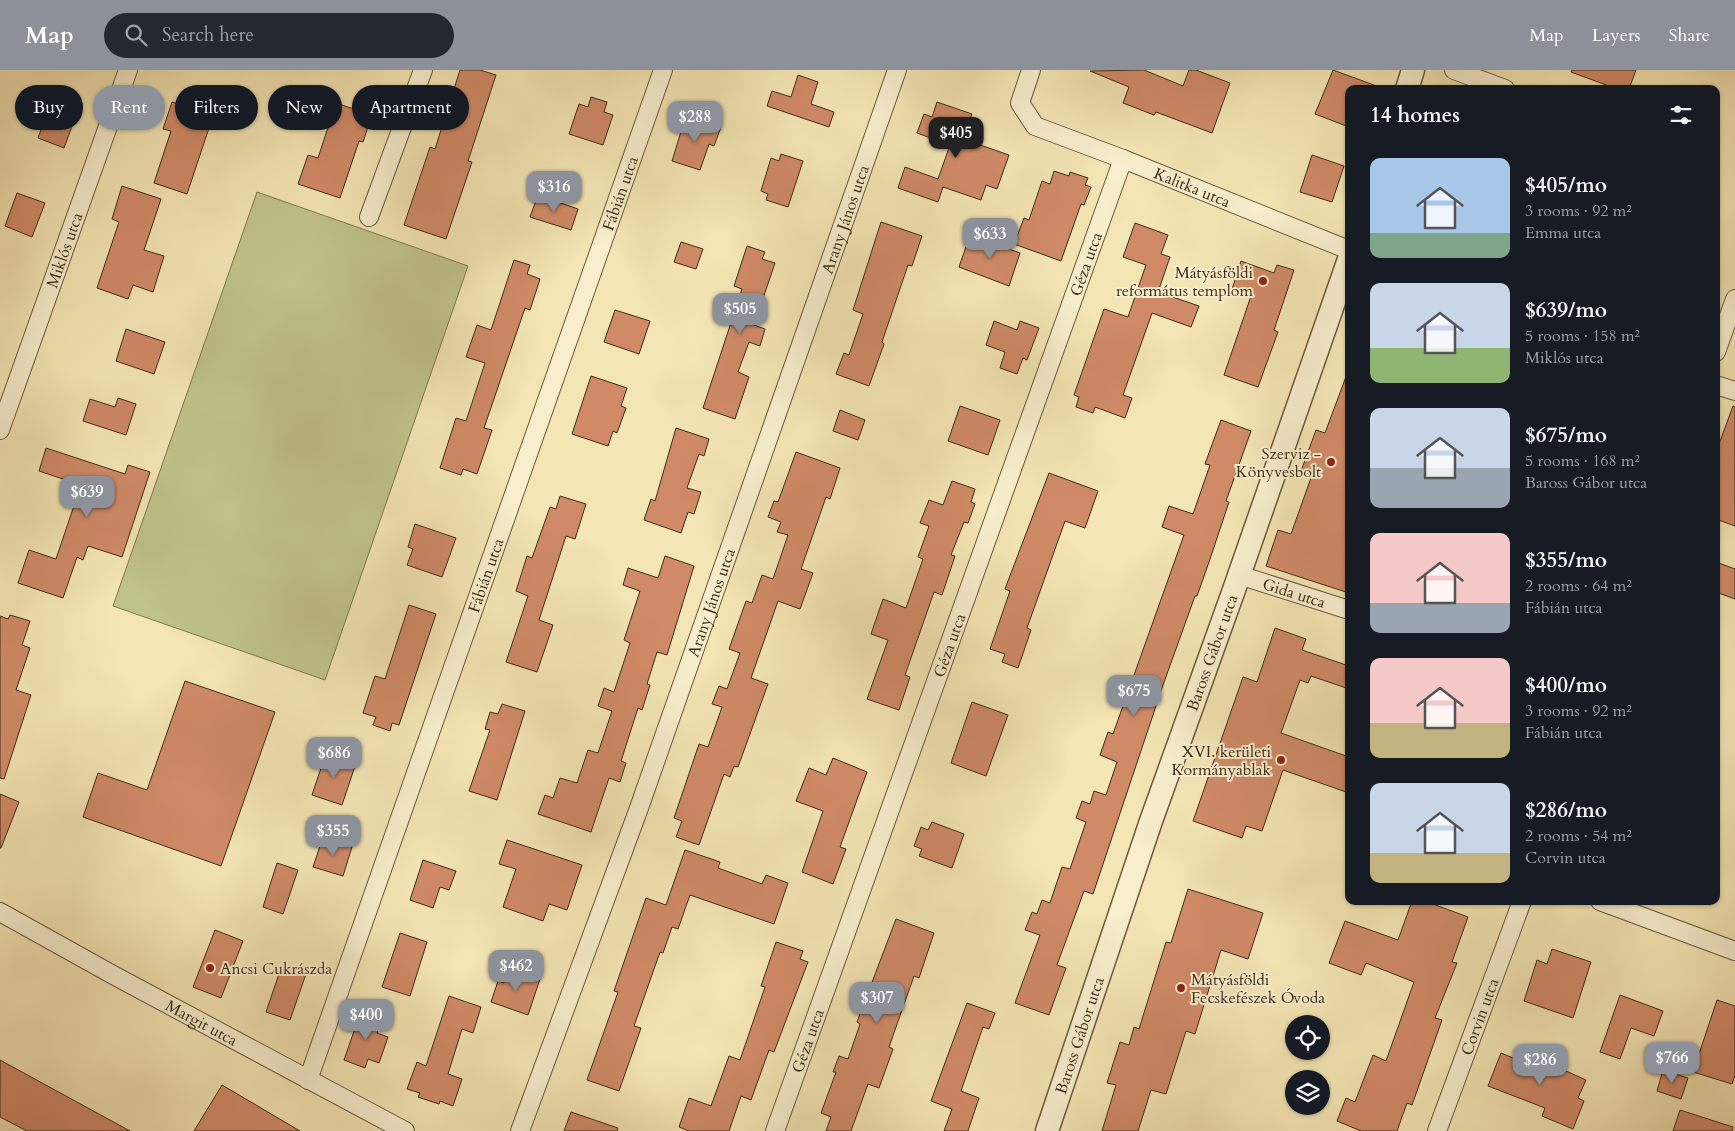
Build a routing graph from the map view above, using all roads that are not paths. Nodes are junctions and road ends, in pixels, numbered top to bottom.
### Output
1 (128, 70) edge
2 (423, 70) edge
3 (663, 70) edge
4 (897, 70) edge
5 (1030, 70) edge
6 (1414, 70) edge
7 (1454, 70) edge
8 (1408, 85) edge
9 (1493, 85) edge
10 (1123, 159) junction
11 (369, 217) dead end
12 (1345, 248) edge
13 (1345, 270) edge
14 (1735, 299) edge
15 (1720, 341) edge
16 (1720, 385) edge
17 (1735, 391) edge
18 (0, 430) edge
19 (1239, 575) junction
20 (1345, 609) edge
21 (1521, 905) edge
22 (1611, 905) edge
23 (0, 912) edge
24 (1735, 951) edge
25 (308, 1080) junction
26 (405, 1131) edge
27 (520, 1131) edge
28 (775, 1131) edge
29 (1047, 1131) edge
30 (1437, 1131) edge

1 - 18 street, Miklós utca
2 - 11 street
3 - 25 street, Fábián utca
4 - 27 street, Arany János utca
5 - 10 street, Kalitka utca
6 - 8 street
7 - 9 street
10 - 12 street, Kalitka utca
10 - 28 street, Géza utca
13 - 19 street, Baross Gábor utca
14 - 15 street
16 - 17 street
19 - 20 street, Gida utca
19 - 29 street, Baross Gábor utca
21 - 30 street, Corvin utca
22 - 24 street
23 - 25 street, Margit utca
25 - 26 street, Margit utca

